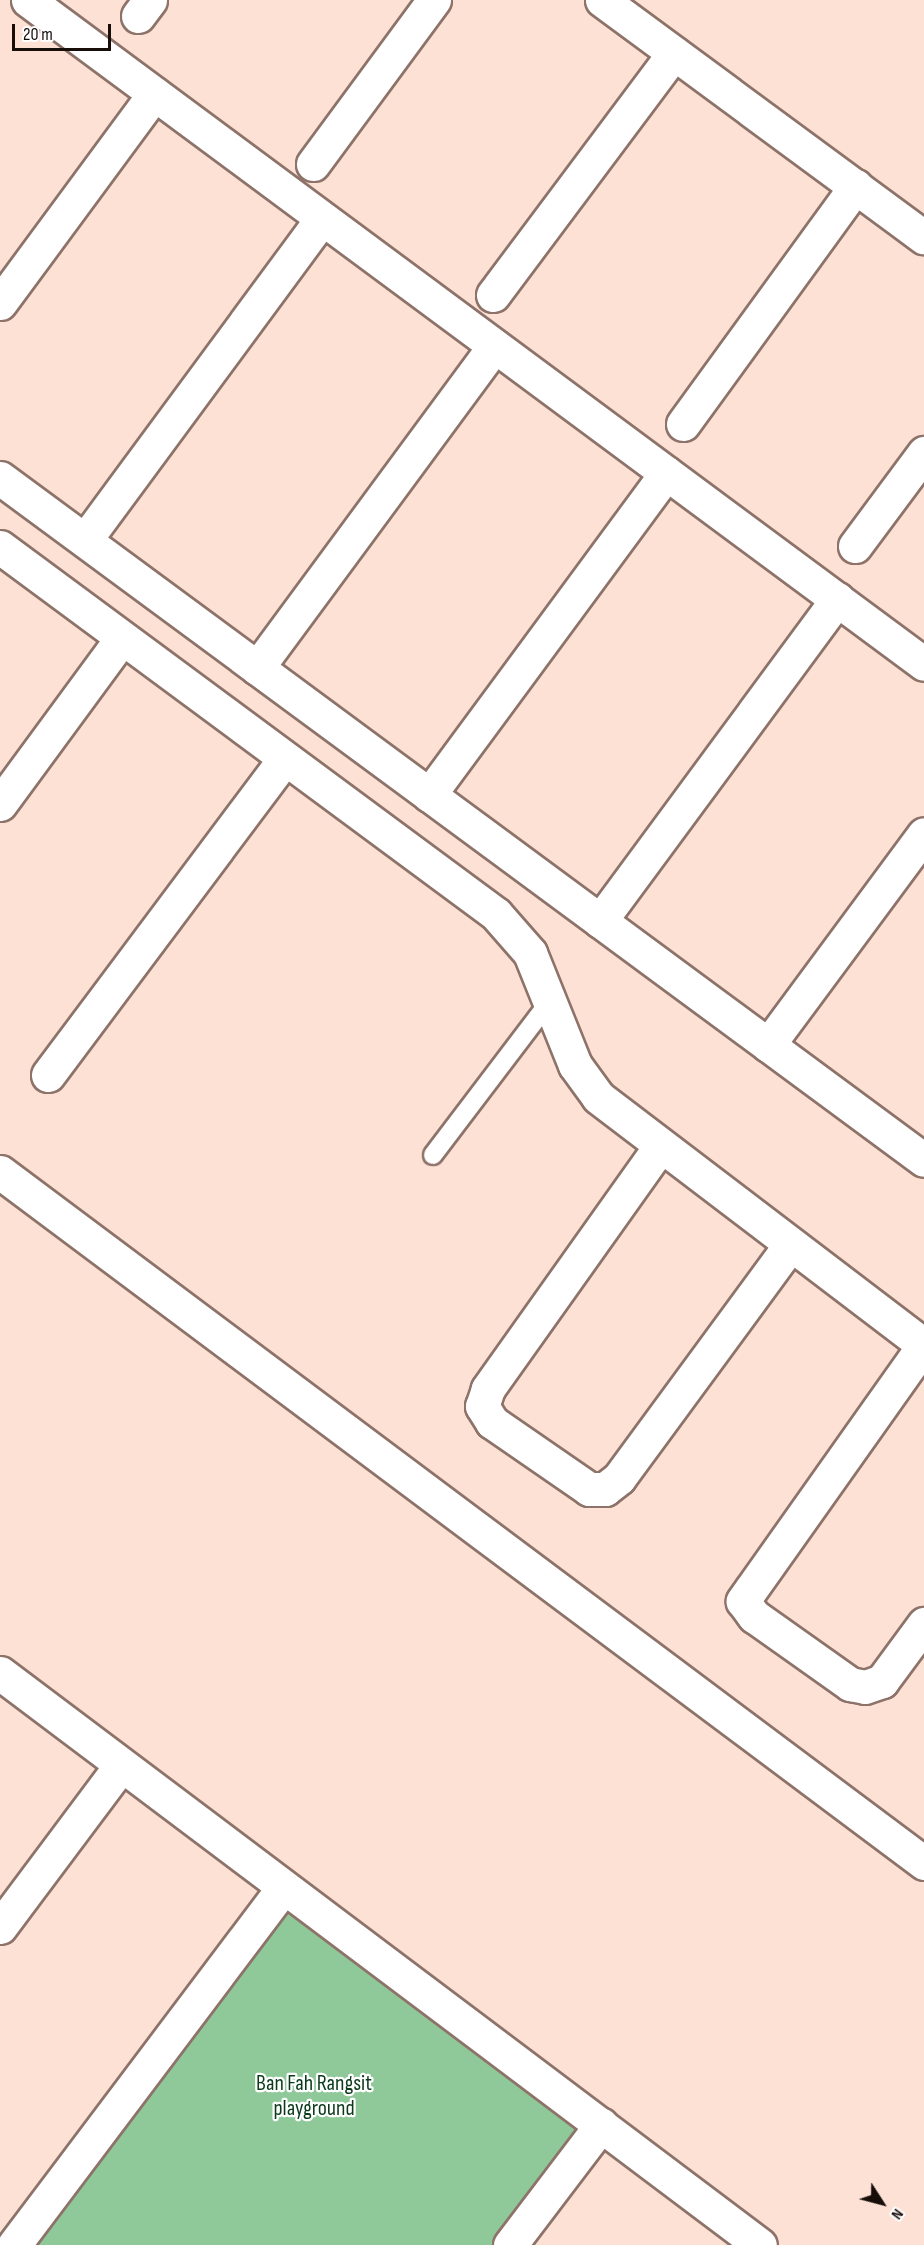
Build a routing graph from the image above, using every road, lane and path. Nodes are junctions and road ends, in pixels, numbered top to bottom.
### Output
1 (28, 0) edge
2 (434, 0) edge
3 (602, 0) edge
4 (674, 53) junction
5 (154, 94) junction
6 (312, 164) dead end
7 (855, 186) junction
8 (322, 219) junction
9 (924, 237) edge
10 (493, 295) dead end
11 (0, 303) edge
12 (494, 346) junction
13 (683, 424) dead end
14 (924, 453) edge
15 (666, 473) junction
16 (0, 478) edge
17 (85, 540) junction
18 (855, 546) dead end
19 (0, 547) edge
20 (837, 599) junction
21 (122, 638) junction
22 (924, 664) edge
23 (257, 668) junction
24 (284, 759) junction
25 (429, 795) junction
26 (0, 804) edge
27 (924, 834) edge
28 (600, 921) junction
29 (549, 1002) junction
30 (768, 1045) junction
31 (48, 1075) dead end
32 (659, 1148) junction
33 (433, 1155) dead end
34 (924, 1160) edge
35 (0, 1172) edge
36 (790, 1245) junction
37 (924, 1345) edge
38 (924, 1624) edge
39 (0, 1673) edge
40 (121, 1766) junction
41 (924, 1863) edge
42 (284, 1887) junction
43 (0, 1927) edge
44 (601, 2125) junction
45 (14, 2245) edge
46 (510, 2245) edge
47 (760, 2245) edge

1 - 5 street
2 - 6 street
3 - 4 street
4 - 7 street
4 - 10 street
5 - 8 street
5 - 11 street
7 - 9 street
7 - 13 street
8 - 12 street
8 - 17 street
12 - 15 street
12 - 23 street
14 - 18 street
15 - 20 street
15 - 25 street
16 - 17 street
17 - 23 street
19 - 21 street
20 - 22 street
20 - 28 street
21 - 24 street
21 - 26 street
23 - 25 street
24 - 29 street
24 - 31 street
25 - 28 street
27 - 30 street
28 - 30 street
29 - 32 street
29 - 33 lane
30 - 34 street
32 - 36 street
32 - 36 street
35 - 41 street
36 - 37 street
37 - 38 street
39 - 40 street
40 - 42 street
40 - 43 street
42 - 44 street
42 - 45 street
44 - 46 street
44 - 47 street

